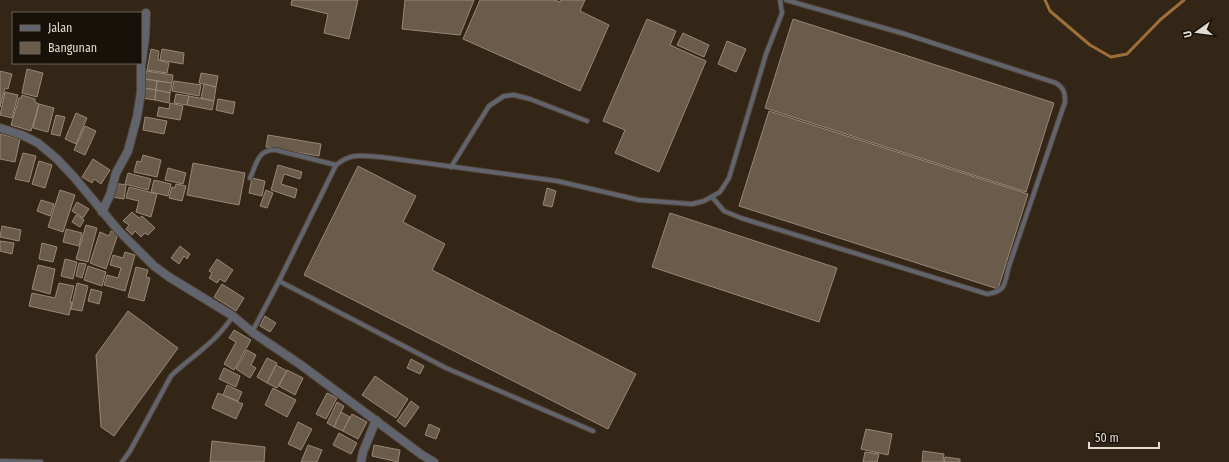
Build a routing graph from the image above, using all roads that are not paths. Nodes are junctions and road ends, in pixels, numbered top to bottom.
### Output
1 (780, 0) edge
2 (786, 0) edge
3 (146, 13) dead end
4 (142, 60) edge
5 (141, 64) edge
6 (587, 121) dead end
7 (0, 128) edge
8 (336, 165) junction
9 (451, 167) junction
10 (250, 178) dead end
11 (712, 197) junction
12 (102, 212) junction
13 (279, 281) junction
14 (233, 316) junction
15 (252, 332) junction
16 (376, 420) junction
17 (593, 431) dead end
18 (0, 461) edge
19 (41, 462) edge
20 (122, 462) edge
21 (361, 462) edge
22 (434, 462) edge

1 - 11 lane
2 - 11 lane
3 - 4 street
5 - 12 street
6 - 9 lane
7 - 12 street
8 - 9 lane
8 - 10 lane
8 - 13 lane
9 - 11 lane
12 - 14 street
13 - 15 lane
13 - 17 lane
14 - 15 street
14 - 20 lane
15 - 16 street
16 - 21 street
16 - 22 street
18 - 19 lane

